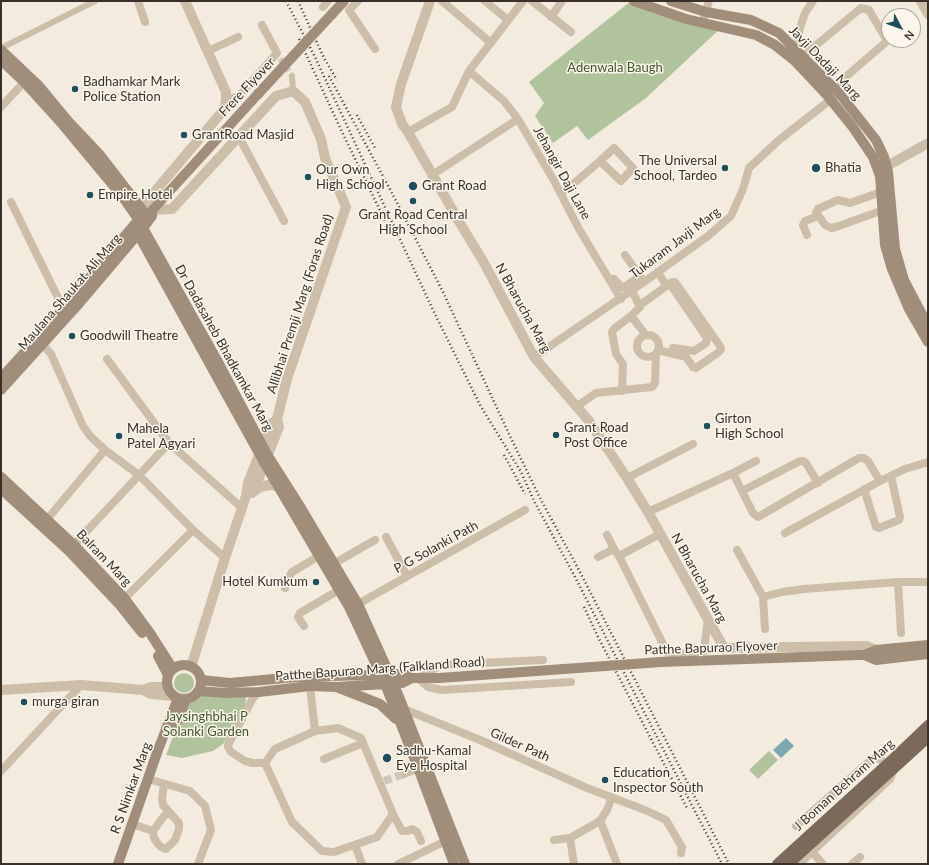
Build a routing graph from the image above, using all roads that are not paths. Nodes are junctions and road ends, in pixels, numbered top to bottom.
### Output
1 (95, 1) edge
2 (138, 1) edge
3 (185, 1) edge
4 (344, 1) edge
5 (358, 1) edge
6 (430, 1) edge
7 (442, 1) edge
8 (484, 1) edge
9 (523, 1) edge
10 (532, 1) edge
11 (562, 1) edge
12 (671, 1) edge
13 (709, 1) edge
14 (813, 1) edge
15 (920, 1) edge
16 (636, 2) edge
17 (706, 12) junction
18 (928, 14) edge
19 (551, 17) junction
20 (508, 20) junction
21 (145, 22) dead end
22 (701, 23) junction
23 (262, 25) dead end
24 (570, 32) dead end
25 (238, 37) dead end
26 (491, 43) junction
27 (1, 49) edge
28 (375, 49) dead end
29 (208, 51) junction
30 (799, 53) junction
31 (1, 60) edge
32 (469, 71) junction
33 (292, 76) tunnel mouth
34 (24, 82) junction
35 (837, 90) junction
36 (293, 91) junction
37 (226, 99) junction
38 (831, 100) junction
39 (1, 106) edge
40 (518, 120) junction
41 (408, 132) junction
42 (239, 137) junction
43 (928, 146) edge
44 (600, 161) dead end
45 (883, 171) junction
46 (432, 175) junction
47 (881, 192) junction
48 (560, 194) junction
49 (11, 202) dead end
50 (883, 210) junction
51 (818, 216) junction
52 (145, 217) junction
53 (284, 222) dead end
54 (807, 235) dead end
55 (625, 255) dead end
56 (896, 267) junction
57 (605, 273) junction
58 (658, 273) junction
59 (642, 279) junction
60 (668, 285) junction
61 (622, 287) junction
62 (632, 291) junction
63 (621, 299) junction
64 (640, 305) junction
65 (913, 307) junction
66 (64, 308) junction
67 (631, 316) junction
68 (928, 326) edge
69 (646, 335) junction
70 (928, 342) edge
71 (42, 344) junction
72 (673, 348) dead end
73 (657, 352) junction
74 (534, 357) junction
75 (106, 359) dead end
76 (1, 378) edge
77 (1, 390) edge
78 (622, 391) junction
79 (576, 407) junction
80 (169, 443) junction
81 (693, 444) dead end
82 (105, 450) junction
83 (264, 455) junction
84 (756, 461) dead end
85 (928, 462) edge
86 (733, 473) junction
87 (139, 475) junction
88 (890, 476) junction
89 (1, 478) edge
90 (627, 478) junction
91 (880, 481) junction
92 (818, 483) junction
93 (278, 486) junction
94 (7, 490) edge
95 (864, 490) junction
96 (742, 492) junction
97 (246, 496) junction
98 (242, 508) junction
99 (525, 510) dead end
100 (648, 512) junction
101 (45, 523) junction
102 (194, 530) junction
103 (785, 533) dead end
104 (660, 534) junction
105 (607, 535) dead end
106 (386, 537) dead end
107 (375, 540) dead end
108 (71, 548) junction
109 (737, 550) dead end
110 (616, 552) junction
111 (319, 556) junction
112 (598, 557) dead end
113 (225, 558) junction
114 (335, 562) dead end
115 (407, 576) junction
116 (898, 582) junction
117 (928, 582) edge
118 (285, 588) dead end
119 (339, 590) junction
120 (762, 597) junction
121 (122, 602) junction
122 (358, 604) junction
123 (708, 620) junction
124 (304, 626) dead end
125 (765, 629) dead end
126 (901, 632) dead end
127 (928, 645) edge
128 (724, 648) junction
129 (704, 650) junction
130 (876, 650) junction
131 (928, 654) edge
132 (862, 655) junction
133 (543, 660) dead end
134 (191, 667) junction
135 (564, 669) joint
136 (171, 672) junction
137 (385, 674) junction
138 (415, 678) junction
139 (200, 680) junction
140 (571, 682) dead end
141 (390, 684) junction
142 (80, 685) junction
143 (310, 686) junction
144 (167, 687) junction
145 (337, 687) junction
146 (230, 688) junction
147 (1, 690) edge
148 (143, 690) junction
149 (198, 691) junction
150 (259, 692) junction
151 (179, 698) junction
152 (404, 709) junction
153 (399, 722) junction
154 (928, 725) edge
155 (315, 731) junction
156 (928, 738) edge
157 (363, 742) junction
158 (324, 759) dead end
159 (265, 763) junction
160 (891, 767) junction
161 (418, 768) junction
162 (1, 771) edge
163 (404, 774) tunnel mouth
164 (151, 780) junction
165 (164, 784) junction
166 (612, 797) junction
167 (170, 813) junction
168 (393, 814) junction
169 (834, 818) junction
170 (600, 820) junction
171 (135, 825) junction
172 (796, 826) dead end
173 (153, 832) junction
174 (454, 837) junction
175 (570, 838) junction
176 (554, 840) dead end
177 (421, 841) dead end
178 (445, 842) junction
179 (355, 845) junction
180 (812, 852) junction
181 (681, 853) dead end
182 (860, 857) dead end
183 (118, 864) edge
184 (123, 864) edge
185 (198, 864) edge
186 (362, 864) edge
187 (398, 864) edge
188 (454, 864) edge
189 (465, 864) edge
190 (574, 864) edge
191 (617, 864) edge
192 (777, 864) edge
193 (789, 864) edge
194 (799, 864) edge
195 (823, 864) edge
196 (852, 864) edge

1 - 27 street
2 - 21 street
3 - 29 street
4 - 52 main road, Frere Flyover, bridge
5 - 28 street
6 - 41 street, N Bharucha Marg
7 - 26 street
8 - 20 street
9 - 20 street
10 - 19 street
11 - 19 street
12 - 17 main road, Javji Dadaji Marg
13 - 17 street
14 - 30 street
15 - 18 street
16 - 22 main road, Javji Dadaji Marg
17 - 22 street
17 - 30 main road, Javji Dadaji Marg
19 - 24 street
20 - 26 street
22 - 38 main road, Javji Dadaji Marg
23 - 37 street
25 - 29 street
26 - 32 street
27 - 52 main road, Dr Dadasaheb Bhadkamkar Marg
29 - 37 street
30 - 35 main road, Javji Dadaji Marg
30 - 35 street, Tukaram Javji Marg
31 - 34 main road, Dr Dadasaheb Bhadkamkar Marg
32 - 40 street, Jehangir Daji Lane
32 - 41 street
33 - 36 street
34 - 39 street
34 - 52 main road, Dr Dadasaheb Bhadkamkar Marg
35 - 38 street, Tukaram Javji Marg
35 - 45 main road, Javji Dadaji Marg
36 - 42 street
36 - 83 street, Allibhai Premji Marg (Foras Road)
37 - 52 street
38 - 45 main road, Javji Dadaji Marg
38 - 58 street, Tukaram Javji Marg
40 - 46 street
40 - 48 street, Jehangir Daji Lane
41 - 46 street, N Bharucha Marg
42 - 52 street
42 - 53 street
43 - 45 street
44 - 48 street
45 - 47 main road, Javji Dadaji Marg
45 - 56 main road, Javji Dadaji Marg
46 - 74 street, N Bharucha Marg
47 - 50 main road, Javji Dadaji Marg
47 - 51 street
48 - 57 street, Jehangir Daji Lane
49 - 66 street
50 - 51 street
50 - 56 main road, Javji Dadaji Marg
51 - 54 street
52 - 66 main road, Maulana Shaukat Ali Marg
52 - 71 main road, Maulana Shaukat Ali Marg
52 - 83 main road, Dr Dadasaheb Bhadkamkar Marg
55 - 59 street
56 - 65 main road, Javji Dadaji Marg
57 - 61 street
57 - 63 street, Jehangir Daji Lane
58 - 59 street, Tukaram Javji Marg
58 - 60 street
59 - 61 street
59 - 62 street, Tukaram Javji Marg
60 - 64 street
60 - 72 street
60 - 73 street
61 - 63 street
62 - 63 street, Tukaram Javji Marg
62 - 64 street
63 - 74 street, Tukaram Javji Marg
64 - 67 street
65 - 68 main road, Javji Dadaji Marg
65 - 70 main road, Javji Dadaji Marg
66 - 76 main road, Maulana Shaukat Ali Marg
67 - 69 street
67 - 78 street
69 - 73 street
69 - 73 street
71 - 77 main road, Maulana Shaukat Ali Marg
71 - 82 street
73 - 78 street
74 - 79 street, N Bharucha Marg
75 - 80 street
78 - 79 street
79 - 90 street, N Bharucha Marg
80 - 87 street
80 - 98 street
81 - 90 street
82 - 87 street
82 - 101 street
83 - 93 main road, Dr Dadasaheb Bhadkamkar Marg
83 - 97 street, Allibhai Premji Marg (Foras Road)
83 - 122 main road, Dr Dadasaheb Bhadkamkar Marg
84 - 86 street
85 - 88 street
86 - 96 street
86 - 100 street
87 - 102 street
87 - 108 street
88 - 91 street
88 - 95 street
89 - 94 main road, Balram Marg
90 - 100 street, N Bharucha Marg
91 - 92 street
91 - 95 street
92 - 96 street
92 - 96 street
93 - 97 street
93 - 111 main road, Dr Dadasaheb Bhadkamkar Marg
94 - 101 main road, Balram Marg
95 - 103 street
97 - 98 street, Allibhai Premji Marg (Foras Road)
98 - 113 street, Allibhai Premji Marg (Foras Road)
99 - 115 street, P G Solanki Path
100 - 104 street, N Bharucha Marg
101 - 108 main road, Balram Marg
102 - 113 street
102 - 121 street
104 - 110 street
104 - 123 street, N Bharucha Marg
105 - 110 street
106 - 115 street
107 - 114 street
108 - 121 main road, Balram Marg
109 - 120 street
110 - 112 street
110 - 129 street
111 - 118 street
111 - 119 main road, Dr Dadasaheb Bhadkamkar Marg
113 - 134 street, Allibhai Premji Marg (Foras Road)
115 - 122 street, P G Solanki Path
116 - 117 street
116 - 120 street
116 - 126 street
119 - 124 street
119 - 137 main road, Dr Dadasaheb Bhadkamkar Marg
120 - 125 street
121 - 136 main road, Balram Marg
122 - 137 main road, Dr Dadasaheb Bhadkamkar Marg
123 - 128 street, N Bharucha Marg
123 - 129 street
127 - 130 main road
128 - 129 street
128 - 130 street
130 - 132 main road
131 - 132 main road
132 - 135 main road, Patthe Bapurao Flyover, bridge
133 - 138 street
134 - 136 main road
134 - 139 main road
135 - 138 main road, Patthe Bapurao Marg (Falkland Road)
136 - 144 main road
137 - 138 main road
137 - 141 main road, Dr Dadasaheb Bhadkamkar Marg
137 - 146 main road
138 - 140 street
138 - 141 main road, Patthe Bapurao Marg (Falkland Road)
139 - 146 main road
139 - 149 main road
141 - 145 main road, Patthe Bapurao Marg (Falkland Road)
141 - 152 main road
141 - 153 main road
142 - 147 street
142 - 148 street
142 - 162 street
143 - 145 main road, Patthe Bapurao Marg (Falkland Road)
143 - 150 main road, Patthe Bapurao Marg (Falkland Road)
143 - 155 street
144 - 148 street
144 - 151 main road
145 - 153 main road
146 - 149 main road, Patthe Bapurao Marg (Falkland Road)
146 - 150 main road, Patthe Bapurao Marg (Falkland Road)
148 - 151 street
149 - 151 main road
150 - 159 street
151 - 164 main road, R S Nimkar Marg
152 - 166 street, Gilder Path
152 - 174 main road
153 - 161 main road
154 - 160 main road, J Boman Behram Marg
155 - 157 street
155 - 159 street
156 - 160 main road, J Boman Behram Marg
157 - 158 street
157 - 168 street
159 - 179 street
160 - 169 main road, J Boman Behram Marg
160 - 172 street
160 - 180 street
161 - 163 street
161 - 178 main road
164 - 165 street
164 - 171 main road, R S Nimkar Marg
165 - 167 street
165 - 185 street
166 - 170 street
166 - 181 street, Gilder Path
167 - 173 street
167 - 173 street
168 - 177 street
168 - 179 street
169 - 192 main road, J Boman Behram Marg
169 - 193 main road, J Boman Behram Marg
170 - 175 street
170 - 191 street
171 - 173 street
171 - 183 main road, R S Nimkar Marg
171 - 184 main road, R S Nimkar Marg
174 - 178 street
174 - 189 main road
175 - 176 street
175 - 190 street
178 - 187 street
178 - 188 main road
179 - 186 street
180 - 194 street
180 - 195 street
182 - 196 street

